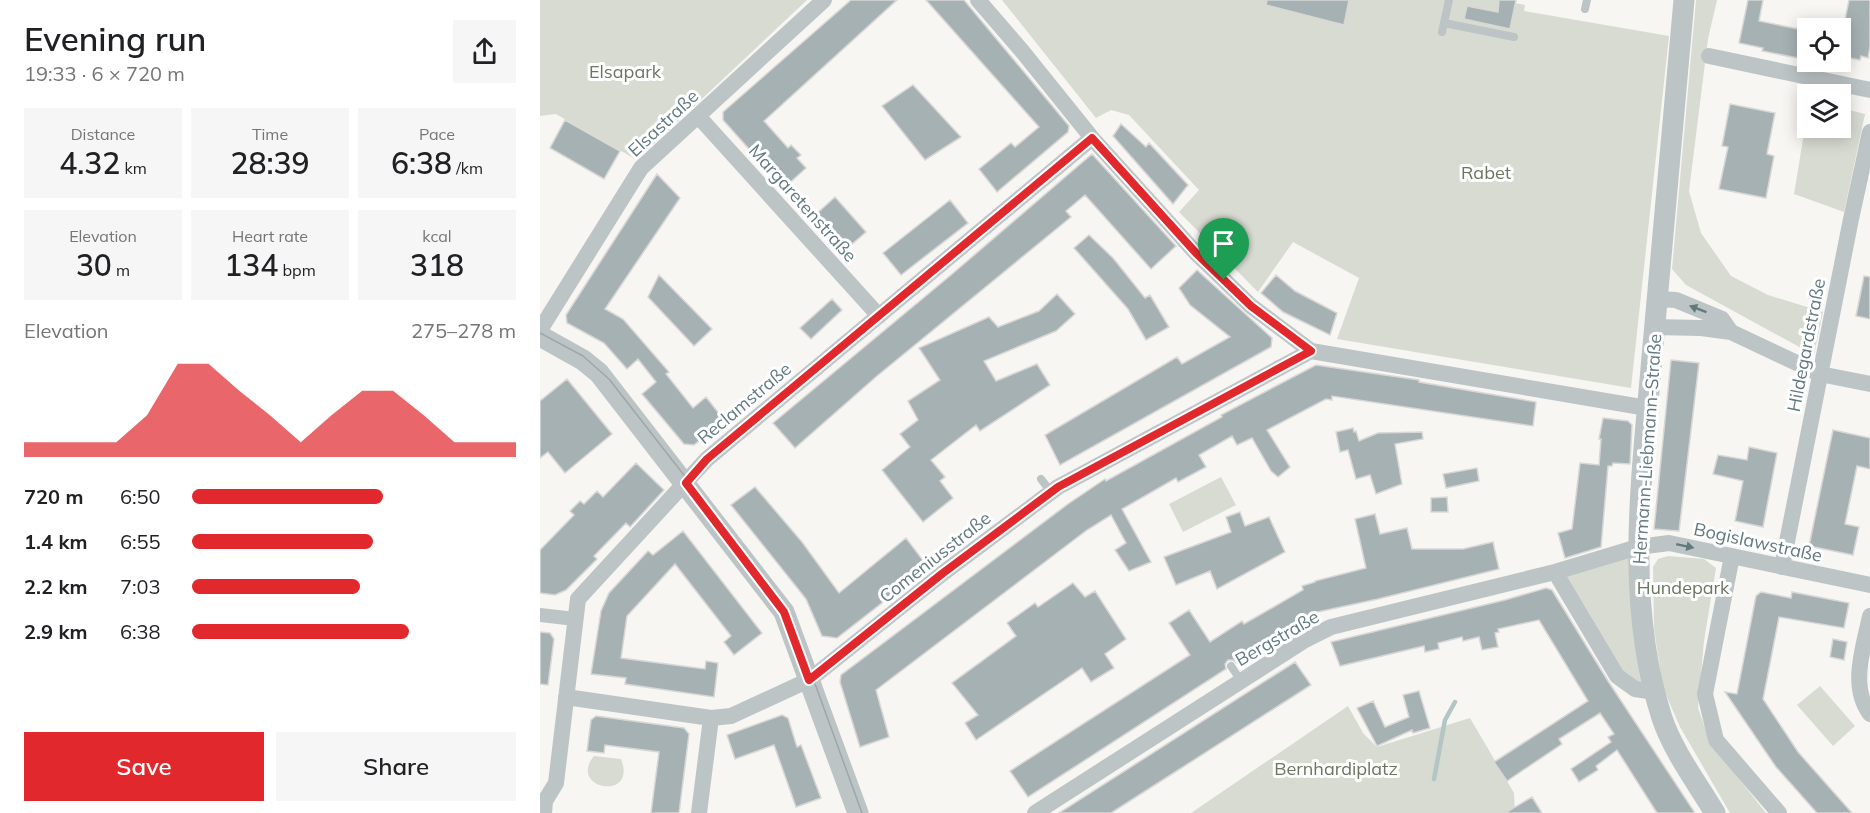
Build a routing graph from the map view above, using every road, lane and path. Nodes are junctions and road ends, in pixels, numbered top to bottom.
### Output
1 (824, 0) edge
2 (978, 0) edge
3 (1449, 0) edge
4 (1684, 0) edge
5 (1514, 37) dead end
6 (1709, 56) dead end
7 (1870, 90) edge
8 (698, 116) junction
9 (1870, 132) edge
10 (1092, 138) junction
11 (1656, 313) junction
12 (879, 316) junction
13 (540, 330) edge
14 (1731, 332) junction
15 (540, 336) edge
16 (1311, 351) junction
17 (1820, 374) junction
18 (1870, 384) edge
19 (1647, 408) junction
20 (686, 483) junction
21 (1638, 547) junction
22 (1732, 556) junction
23 (1782, 567) junction
24 (1555, 572) junction
25 (1870, 585) edge
26 (540, 615) edge
27 (1870, 615) edge
28 (575, 619) junction
29 (1231, 666) dead end
30 (809, 680) junction
31 (1241, 681) junction
32 (1655, 692) junction
33 (566, 697) junction
34 (1870, 714) edge
35 (711, 718) junction
36 (544, 813) edge
37 (699, 813) edge
38 (858, 813) edge
39 (1035, 813) edge
40 (1715, 813) edge
41 (1779, 813) edge

1 - 8 street, Elsastraße
2 - 10 street
3 - 5 lane
4 - 11 street, Hermann-Liebmann-Straße
6 - 7 street
8 - 12 street, Margaretenstraße
8 - 13 street, Elsastraße
9 - 17 street, Hildegardstraße
10 - 12 street, Reclamstraße
10 - 16 street
11 - 14 street
14 -> 11 street
11 - 19 street, Hermann-Liebmann-Straße
12 - 20 street, Reclamstraße
14 - 17 street
15 - 20 street
16 - 19 street
16 - 30 street, Comeniusstraße
17 - 18 street
17 - 23 street, Hildegardstraße
19 - 21 street, Hermann-Liebmann-Straße
20 - 28 street, Reclamstraße
20 - 30 street
21 -> 22 street, Bogislawstraße
21 - 24 street, Bergstraße
21 - 32 street, Hermann-Liebmann-Straße
22 - 23 street, Bogislawstraße
22 - 41 street
23 - 25 street, Bogislawstraße
24 - 31 street, Bergstraße
24 - 32 street
26 - 28 street
27 - 34 street
28 - 33 street, Reclamstraße
29 - 31 lane
30 - 35 street, Comeniusstraße
30 - 38 street
31 - 39 street, Bergstraße
32 - 40 street, Hermann-Liebmann-Straße
33 - 35 street, Comeniusstraße
33 - 36 street, Reclamstraße
35 - 37 street

